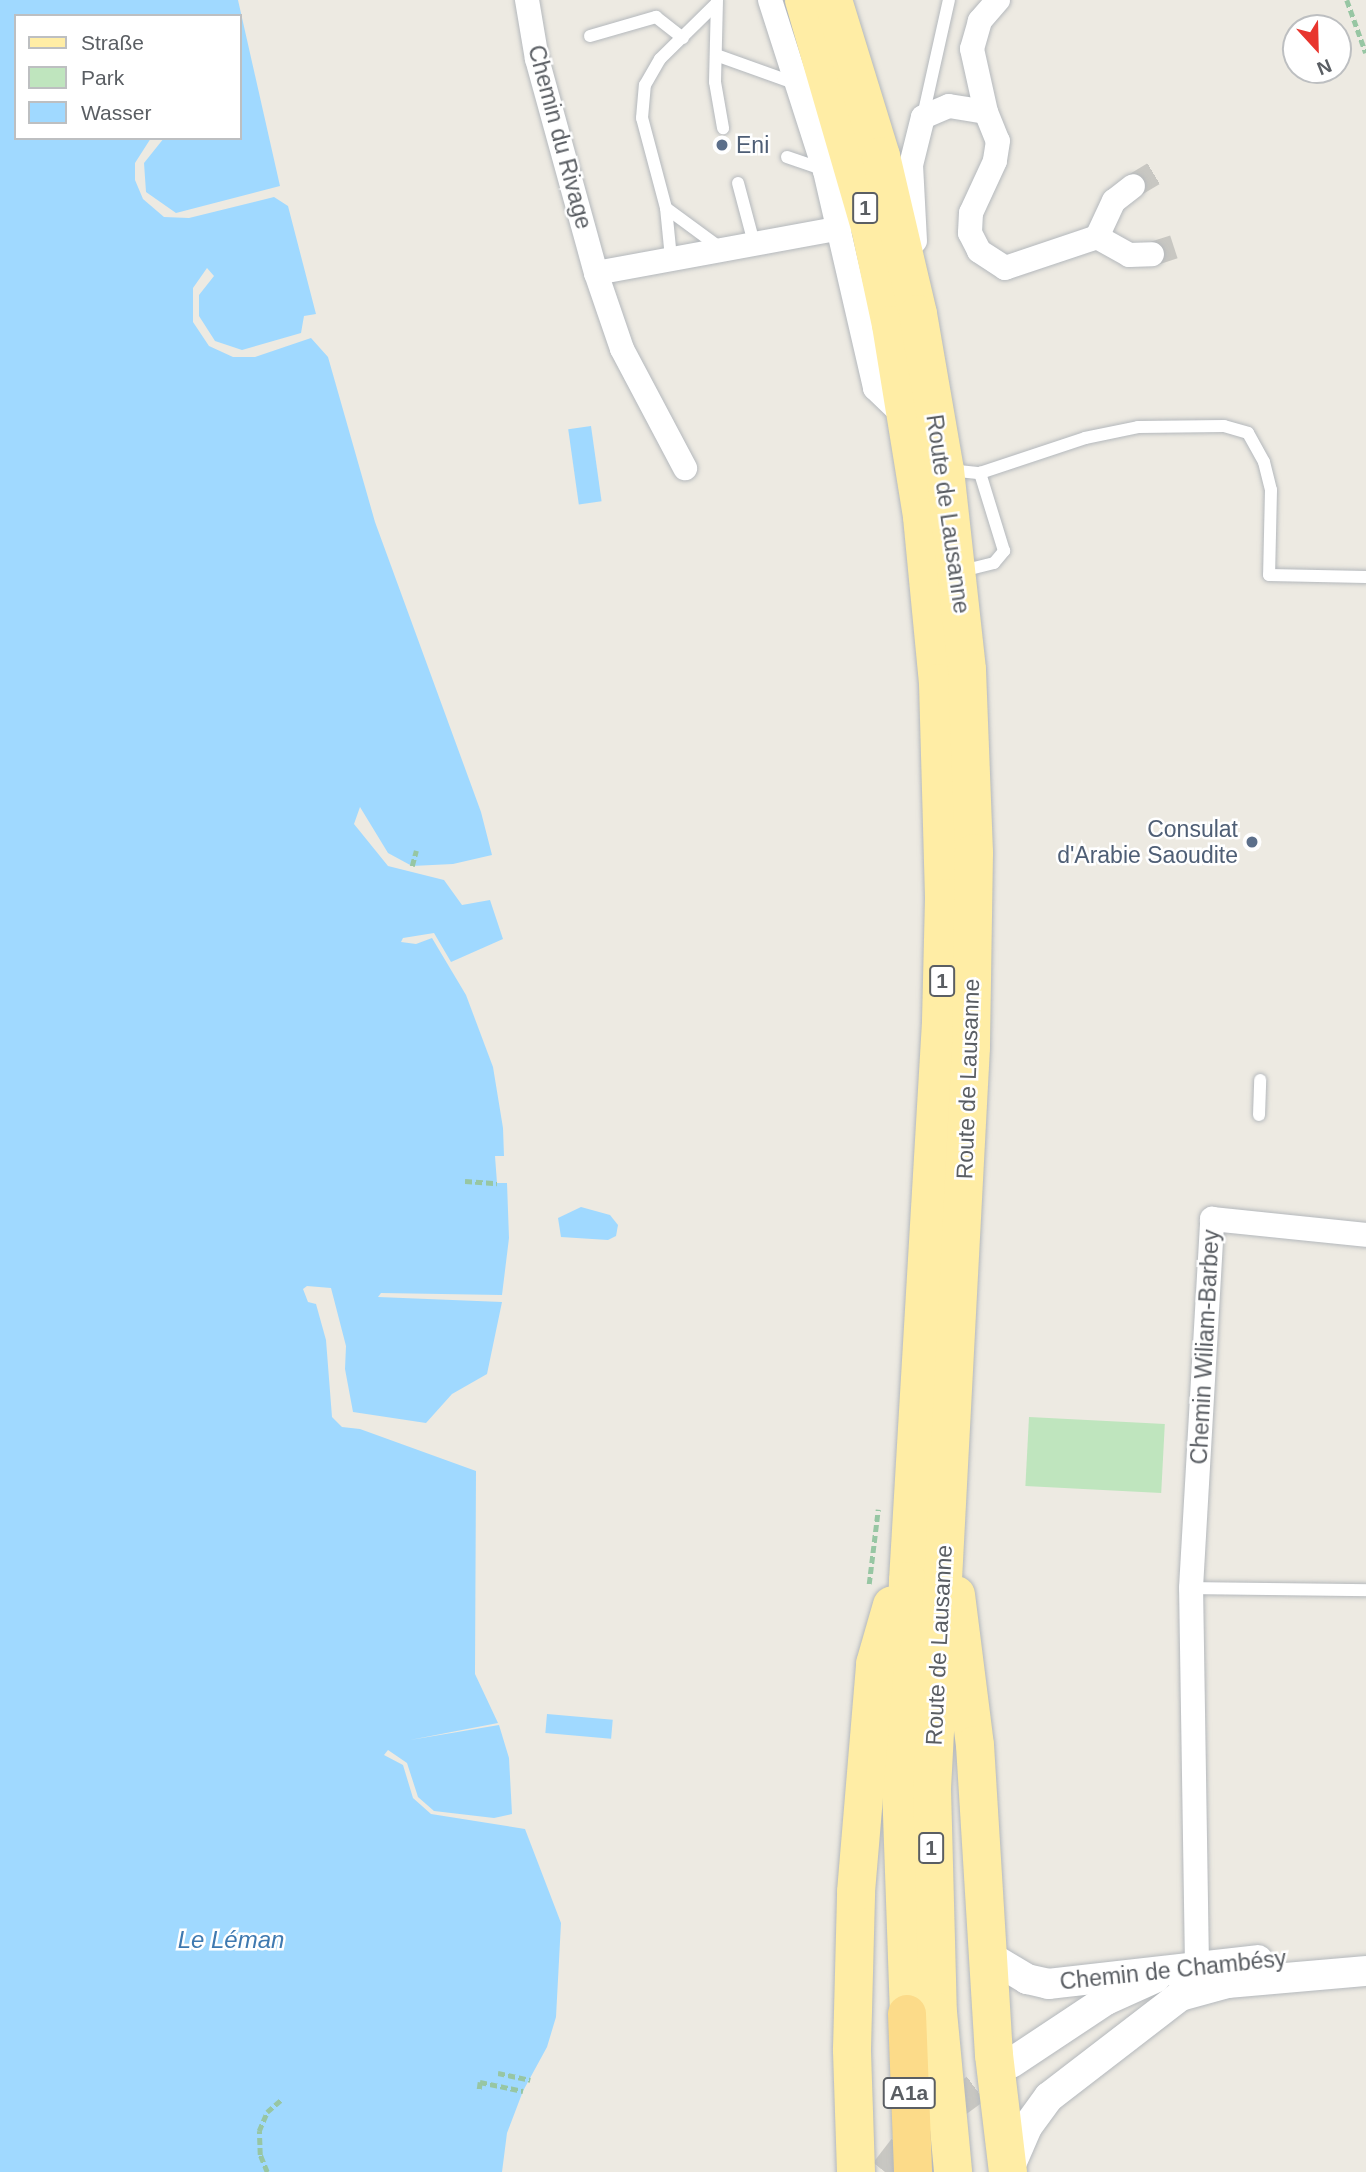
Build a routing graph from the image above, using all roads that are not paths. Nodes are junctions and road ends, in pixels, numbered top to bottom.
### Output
1 (527, 0) edge
2 (771, 0) edge
3 (804, 0) edge
4 (834, 0) edge
5 (950, 0) edge
6 (998, 0) edge
7 (716, 2) edge
8 (590, 36) dead end
9 (682, 38) junction
10 (716, 55) junction
11 (800, 85) junction
12 (986, 112) junction
13 (923, 117) junction
14 (723, 128) dead end
15 (787, 158) dead end
16 (825, 171) junction
17 (738, 183) dead end
18 (1133, 186) tunnel mouth
19 (666, 208) junction
20 (840, 228) junction
21 (1097, 237) junction
22 (754, 243) junction
23 (721, 248) junction
24 (1152, 254) tunnel mouth
25 (671, 257) junction
26 (596, 273) junction
27 (918, 314) junction
28 (908, 421) junction
29 (685, 468) dead end
30 (962, 471) junction
31 (1366, 578) edge
32 (1260, 1080) dead end
33 (1258, 1115) dead end
34 (1366, 1235) edge
35 (946, 1524) junction
36 (910, 1543) junction
37 (1191, 1588) junction
38 (1366, 1590) edge
39 (1366, 1951) edge
40 (987, 1955) junction
41 (1187, 1967) junction
42 (1366, 1971) edge
43 (907, 2014) junction
44 (1011, 2063) tunnel mouth
45 (856, 2172) edge
46 (913, 2172) edge
47 (922, 2172) edge
48 (953, 2172) edge
49 (1008, 2172) edge

1 - 26 street, Chemin du Rivage
2 - 11 street, Route de Lausanne
3 - 28 main road, Route de Lausanne / 1
4 - 27 main road, Route de Lausanne / 1
5 - 13 lane
6 - 12 street
7 - 9 lane
7 - 10 lane
8 - 9 lane
9 - 19 lane
10 - 11 lane
10 - 14 lane
11 - 16 street, Route de Lausanne
12 - 13 street
12 - 21 street
13 - 27 street
15 - 16 lane
16 - 20 street, Route de Lausanne
17 - 22 lane
18 - 21 street
19 - 23 lane
19 - 25 lane
20 - 22 street
20 - 28 street, Route de Lausanne
21 - 24 street
22 - 23 street
23 - 25 street
25 - 26 street
26 - 29 street, Chemin du Rivage
27 - 30 main road, Route de Lausanne / 1
28 - 36 main road, Route de Lausanne / 1
30 - 31 lane
30 - 35 main road, Route de Lausanne / 1
32 - 33 lane
34 - 37 street, Chemin Wiliam-Barbey
35 - 40 main road
35 - 48 main road, Route de Lausanne / 1
36 - 43 main road, Route de Lausanne / 1
36 - 45 main road
37 - 38 lane
37 - 41 street, Chemin Wiliam-Barbey
39 - 41 street, Chemin de Chambésy
40 - 41 street, Chemin de Chambésy
40 - 49 main road
41 - 44 street
42 - 49 street
43 - 46 highway, A1a
43 - 47 main road, Route de Lausanne / 1

